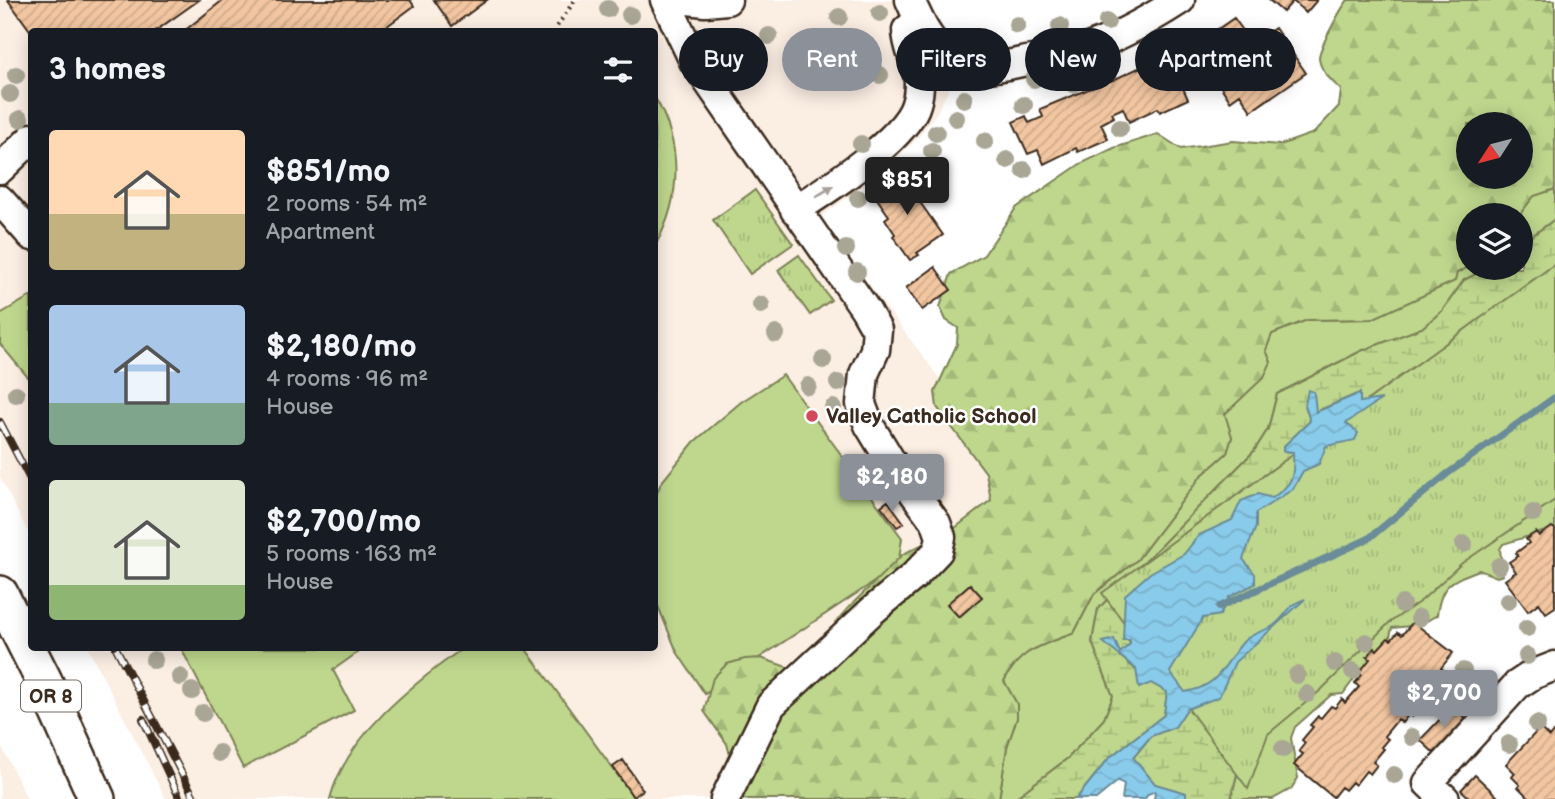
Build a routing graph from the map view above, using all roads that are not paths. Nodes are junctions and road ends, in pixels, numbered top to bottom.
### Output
1 (665, 0) edge
2 (688, 0) edge
3 (727, 0) edge
4 (1180, 0) edge
5 (915, 10) edge
6 (28, 142) edge
7 (0, 169) edge
8 (0, 200) edge
9 (795, 209) junction
10 (28, 232) edge
11 (0, 594) edge
12 (28, 649) edge
13 (29, 651) edge
14 (1555, 666) edge
15 (97, 799) edge
16 (725, 799) edge
17 (1446, 799) edge

1 - 9 street
2 - 3 street
4 - 5 street
9 -> 5 street
6 - 7 street
8 - 10 street
9 - 16 street
11 - 12 main road, OR 8
13 - 15 main road, OR 8
14 - 17 street

